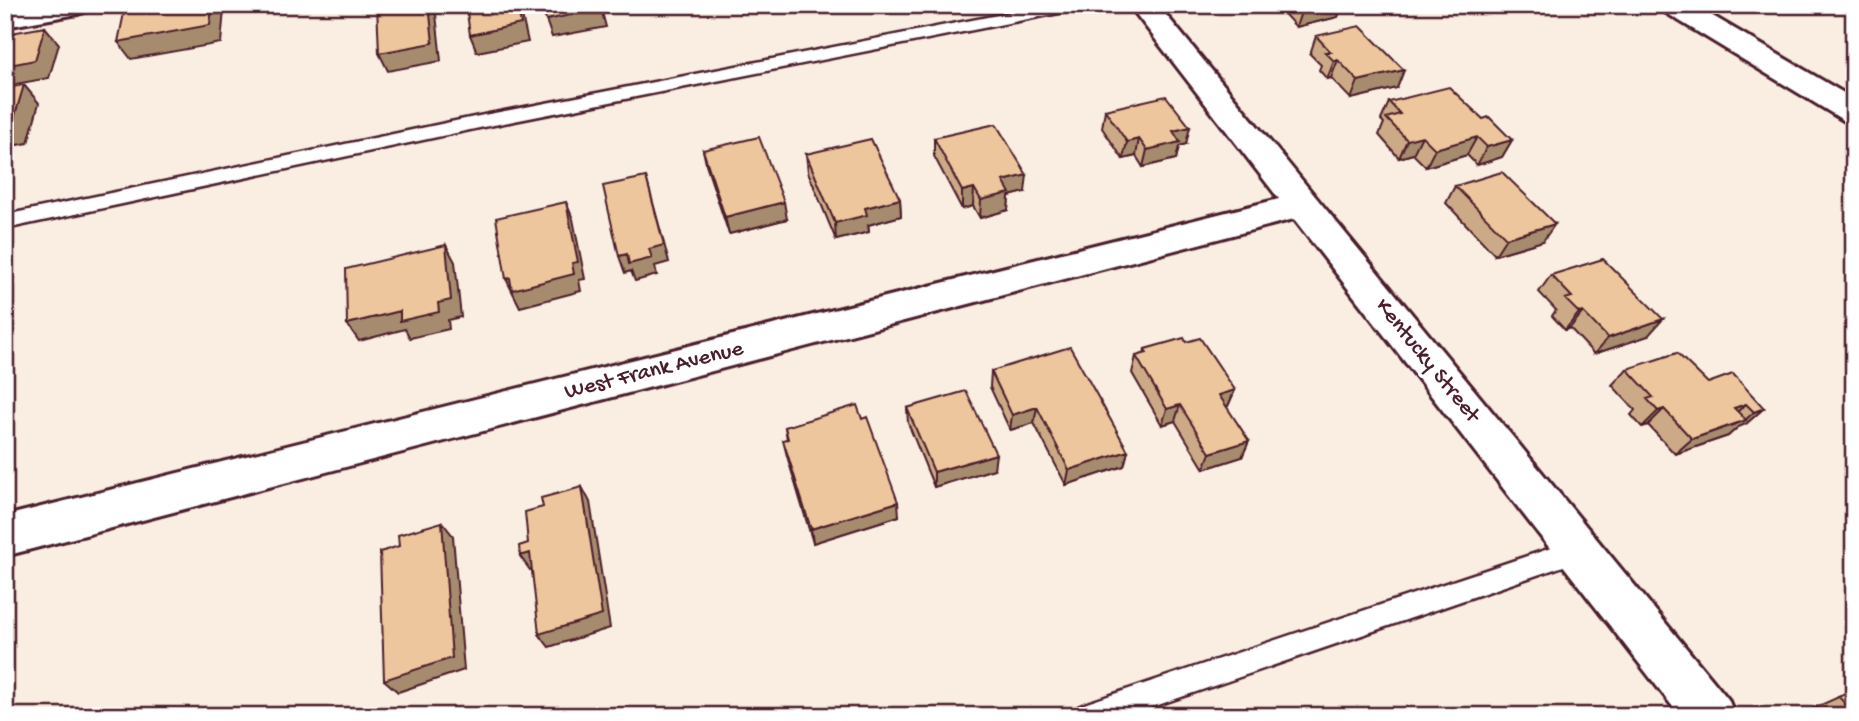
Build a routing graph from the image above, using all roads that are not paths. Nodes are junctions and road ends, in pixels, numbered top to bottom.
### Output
1 (78, 5) edge
2 (1074, 5) edge
3 (1143, 5) edge
4 (1673, 5) edge
5 (5, 18) edge
6 (1854, 113) edge
7 (1302, 205) junction
8 (5, 222) edge
9 (5, 536) edge
10 (1578, 550) junction
11 (1087, 716) edge
12 (1711, 716) edge

1 - 5 street
2 - 8 lane
3 - 7 street, Kentucky Street
4 - 6 street
7 - 9 street, West Frank Avenue
7 - 10 street, Kentucky Street
10 - 11 lane
10 - 12 street, Kentucky Street

